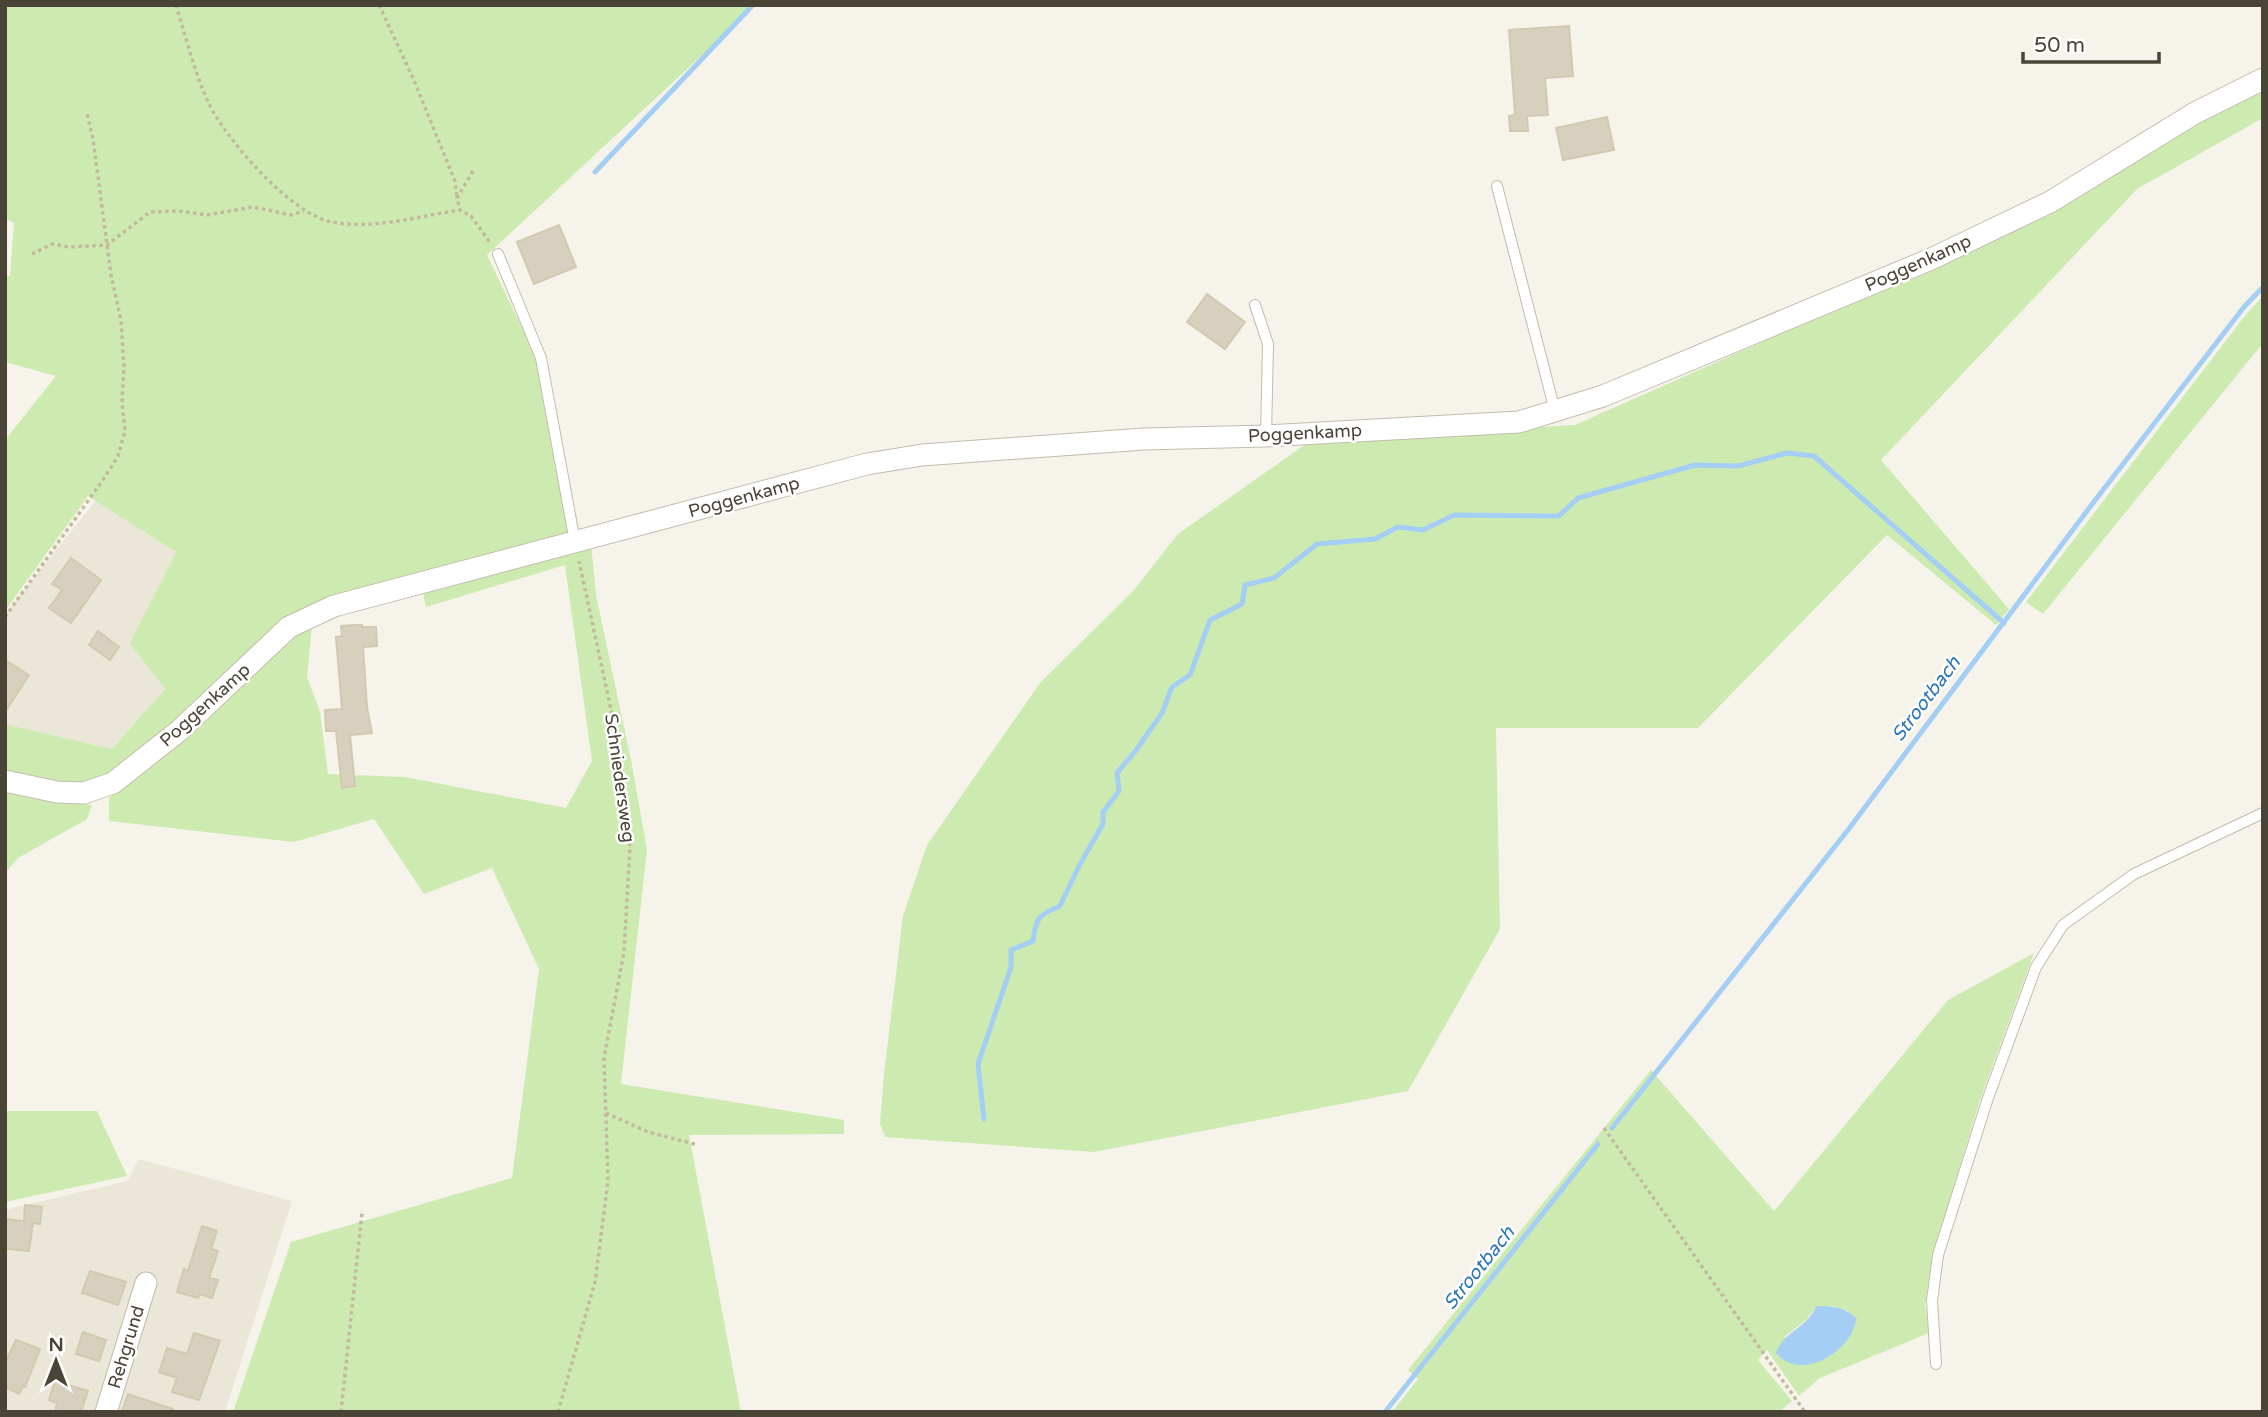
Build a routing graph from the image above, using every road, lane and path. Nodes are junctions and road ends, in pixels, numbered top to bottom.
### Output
1 (176, 5) edge
2 (379, 5) edge
3 (2263, 79) edge
4 (86, 114) dead end
5 (473, 171) dead end
6 (1497, 186) dead end
7 (457, 198) junction
8 (460, 210) junction
9 (304, 211) junction
10 (107, 245) junction
11 (32, 254) dead end
12 (498, 254) joint
13 (1255, 305) dead end
14 (1555, 411) junction
15 (1266, 436) junction
16 (575, 542) junction
17 (5, 617) edge
18 (5, 781) edge
19 (2263, 814) edge
20 (606, 1113) junction
21 (1604, 1129) dead end
22 (698, 1145) dead end
23 (362, 1213) dead end
24 (146, 1283) dead end
25 (1936, 1364) dead end
26 (107, 1412) edge
27 (341, 1412) edge
28 (558, 1412) edge
29 (1805, 1412) edge

1 - 9 path
2 - 7 path
3 - 14 street, Poggenkamp
4 - 10 path
5 - 7 path
6 - 14 lane
7 - 8 path
8 - 9 path
8 - 12 path
9 - 10 path
10 - 11 path
10 - 17 path
12 - 16 lane
13 - 15 lane
14 - 15 street, Poggenkamp
15 - 16 street, Poggenkamp
16 - 18 street, Poggenkamp
16 - 20 path, Schniedersweg
19 - 25 lane
20 - 22 path
20 - 28 path, Schniedersweg
21 - 29 path
23 - 27 path
24 - 26 street, Rehgrund

